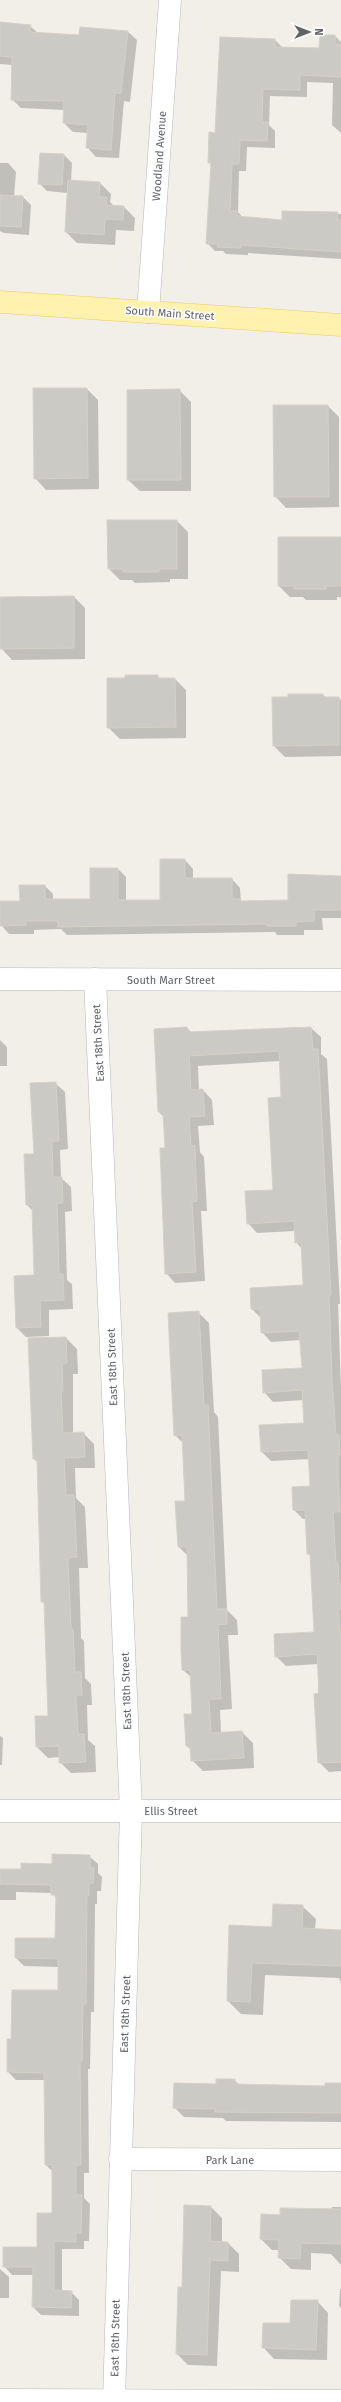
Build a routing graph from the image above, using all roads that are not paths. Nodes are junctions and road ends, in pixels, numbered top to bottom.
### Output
1 (170, 0) edge
2 (0, 302) edge
3 (148, 312) junction
4 (341, 325) edge
5 (0, 979) edge
6 (95, 979) junction
7 (341, 980) edge
8 (0, 1811) edge
9 (131, 1811) junction
10 (341, 1812) edge
11 (120, 2159) junction
12 (341, 2160) edge
13 (0, 2400) edge
14 (114, 2401) edge
15 (341, 2401) edge

1 - 3 street, Woodland Avenue
2 - 3 main road, South Main Street
3 - 4 main road, South Main Street
5 - 6 street, South Marr Street
6 - 7 street, South Marr Street
6 - 9 street, East 18th Street
8 - 9 street, Ellis Street
9 - 10 street, Ellis Street
9 - 11 street, East 18th Street
11 - 12 street, Park Lane
11 - 14 street, East 18th Street
13 - 14 street
14 - 15 street

